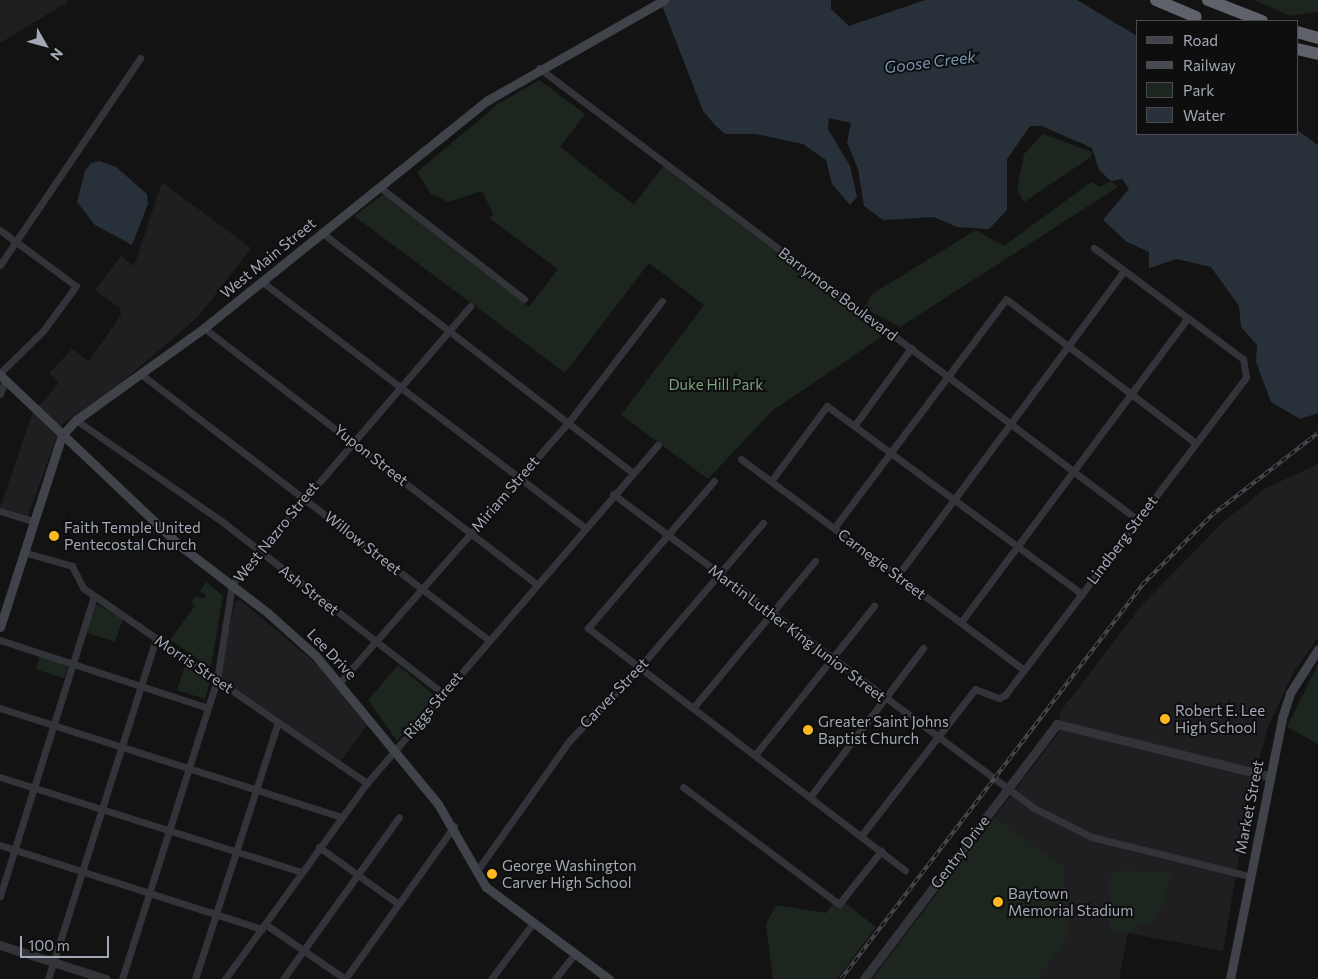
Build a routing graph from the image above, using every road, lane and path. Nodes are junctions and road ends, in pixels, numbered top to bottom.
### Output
1 (664, 0) edge
2 (1156, 0) edge
3 (1167, 0) edge
4 (1208, 0) edge
5 (1200, 19) edge
6 (1259, 20) edge
7 (1298, 32) edge
8 (1318, 38) edge
9 (1298, 49) edge
10 (1318, 54) edge
11 (140, 58) dead end
12 (538, 68) junction
13 (381, 188) junction
14 (0, 230) edge
15 (321, 232) junction
16 (17, 242) junction
17 (1094, 248) dead end
18 (0, 265) edge
19 (1124, 271) junction
20 (261, 281) junction
21 (524, 299) dead end
22 (662, 301) dead end
23 (470, 306) dead end
24 (1188, 318) junction
25 (204, 328) junction
26 (450, 331) junction
27 (1068, 346) junction
28 (911, 348) junction
29 (2, 376) edge
30 (142, 376) junction
31 (948, 376) junction
32 (399, 386) junction
33 (0, 394) edge
34 (1132, 394) junction
35 (76, 420) junction
36 (568, 423) junction
37 (1010, 424) junction
38 (854, 426) junction
39 (62, 435) junction
40 (353, 441) junction
41 (1196, 443) junction
42 (658, 445) dead end
43 (890, 452) junction
44 (741, 459) dead end
45 (632, 472) junction
46 (1073, 472) junction
47 (520, 478) junction
48 (714, 481) dead end
49 (771, 481) junction
50 (613, 494) junction
51 (304, 496) junction
52 (954, 500) junction
53 (0, 511) edge
54 (1138, 520) junction
55 (33, 522) junction
56 (763, 523) dead end
57 (585, 528) junction
58 (834, 528) junction
59 (472, 533) junction
60 (667, 536) junction
61 (1018, 546) junction
62 (258, 550) junction
63 (23, 552) junction
64 (815, 562) dead end
65 (719, 574) junction
66 (898, 575) junction
67 (232, 584) junction
68 (537, 584) junction
69 (423, 591) junction
70 (1082, 594) junction
71 (94, 596) junction
72 (874, 606) dead end
73 (2, 610) edge
74 (771, 613) junction
75 (960, 622) junction
76 (0, 627) edge
77 (156, 638) junction
78 (0, 640) edge
79 (488, 640) junction
80 (377, 644) junction
81 (923, 648) dead end
82 (1318, 650) edge
83 (833, 660) junction
84 (73, 663) junction
85 (639, 668) junction
86 (1024, 670) junction
87 (217, 680) junction
88 (341, 681) junction
89 (140, 684) junction
90 (442, 693) junction
91 (885, 698) junction
92 (0, 708) edge
93 (208, 708) junction
94 (693, 708) junction
95 (278, 722) junction
96 (54, 725) junction
97 (936, 738) junction
98 (121, 746) junction
99 (394, 750) junction
100 (755, 755) junction
101 (188, 768) junction
102 (1268, 776) junction
103 (0, 777) edge
104 (367, 783) junction
105 (34, 787) junction
106 (683, 787) dead end
107 (256, 789) junction
108 (1006, 790) junction
109 (810, 797) junction
110 (101, 808) junction
111 (341, 817) junction
112 (399, 818) dead end
113 (454, 826) junction
114 (168, 830) junction
115 (861, 836) junction
116 (0, 845) edge
117 (319, 847) junction
118 (15, 850) junction
119 (236, 851) junction
120 (881, 851) junction
121 (906, 870) dead end
122 (82, 871) junction
123 (301, 872) junction
124 (476, 872) junction
125 (358, 873) junction
126 (1249, 876) junction
127 (148, 892) junction
128 (0, 896) edge
129 (397, 903) junction
130 (216, 914) junction
131 (533, 923) junction
132 (263, 926) junction
133 (0, 945) edge
134 (304, 951) junction
135 (575, 953) junction
136 (53, 963) junction
137 (48, 979) edge
138 (106, 979) edge
139 (122, 979) edge
140 (196, 979) edge
141 (225, 979) edge
142 (283, 979) edge
143 (345, 979) edge
144 (491, 979) edge
145 (555, 979) edge
146 (609, 979) edge
147 (864, 979) edge
148 (1230, 979) edge

1 - 12 main road, West Main Street
2 - 5 highway
3 - 5 highway
4 - 6 highway
7 - 8 highway
9 - 10 highway
11 - 16 street
12 - 13 main road, West Main Street
12 - 28 street, Barrymore Boulevard
13 - 15 main road, West Main Street
13 - 21 street
14 - 16 street
15 - 20 main road, West Main Street
15 - 26 street
16 - 18 street
16 - 29 street
17 - 19 street
19 - 24 street
19 - 27 street
20 - 25 main road, West Main Street
20 - 32 street
22 - 36 street, Miriam Street
23 - 26 street, West Nazro Street
24 - 34 street
24 - 41 street, Lindberg Street
25 - 30 main road, West Main Street
25 - 40 street, Yupon Street
26 - 32 street, West Nazro Street
26 - 36 street
27 - 31 street
27 - 34 street
27 - 37 street
28 - 31 street, Barrymore Boulevard
28 - 38 street
29 - 33 street
29 - 39 main road, Lee Drive
30 - 35 main road, West Main Street
30 - 51 street, Willow Street
31 - 37 street, Barrymore Boulevard
31 - 43 street
32 - 40 street, West Nazro Street
32 - 47 street
34 - 41 street
34 - 46 street
35 - 39 main road, West Main Street
35 - 62 street, Ash Street
36 - 45 street
36 - 47 street, Miriam Street
37 - 46 street, Barrymore Boulevard
37 - 52 street
38 - 43 street
38 - 49 street
39 - 55 main road, West Main Street
39 - 67 main road, Lee Drive
40 - 51 street, West Nazro Street
40 - 59 street, Yupon Street
41 - 54 street, Lindberg Street
42 - 45 street, Riggs Street
43 - 52 street
43 - 58 street
44 - 49 street, Carnegie Street
45 - 50 street, Riggs Street
46 - 54 street, Barrymore Boulevard
46 - 61 street
47 - 57 street
47 - 59 street, Miriam Street
48 - 60 street
49 - 58 street, Carnegie Street
50 - 57 street, Riggs Street
50 - 60 street, Martin Luther King Junior Street
51 - 62 street, West Nazro Street
51 - 69 street, Willow Street
52 - 61 street
52 - 66 street
53 - 55 street
54 - 70 street, Lindberg Street
55 - 63 main road, West Main Street
56 - 65 street, Carver Street
57 - 68 street, Riggs Street
58 - 66 street, Carnegie Street
59 - 68 street, Yupon Street
59 - 69 street, Miriam Street
60 - 65 street, Martin Luther King Junior Street
60 - 85 street
61 - 70 street
61 - 75 street
62 - 67 street, West Nazro Street
62 - 80 street, Ash Street
63 - 71 street, Morris Street
63 - 73 main road, West Main Street
64 - 74 street
65 - 74 street, Martin Luther King Junior Street
65 - 85 street, Carver Street
66 - 75 street, Carnegie Street
67 - 87 street, West Nazro Street
67 - 88 main road, Lee Drive
68 - 79 street, Riggs Street
69 - 79 street, Willow Street
69 - 80 street, Miriam Street
70 - 86 street, Lindberg Street
71 - 77 street, Morris Street
71 - 84 street
72 - 83 street
73 - 76 main road, West Main Street
74 - 83 street, Martin Luther King Junior Street
74 - 94 street
75 - 86 street, Carnegie Street
77 - 87 street, Morris Street
77 - 89 street
78 - 84 street
79 - 90 street, Riggs Street
80 - 88 street, Miriam Street
80 - 90 street, Ash Street
81 - 91 street
82 - 102 main road, Market Street
83 - 91 street, Martin Luther King Junior Street
83 - 100 street
84 - 89 street
84 - 96 street
85 - 94 street
85 - 124 street, Carver Street
86 - 97 street, Lindberg Street
87 - 93 street, West Nazro Street
87 - 95 street, Morris Street
88 - 99 main road, Lee Drive
89 - 93 street
89 - 98 street
90 - 99 street, Riggs Street
91 - 97 street, Martin Luther King Junior Street
91 - 109 street
92 - 96 street
93 - 101 street, West Nazro Street
94 - 100 street
95 - 104 street, Morris Street
95 - 107 street
96 - 98 street
96 - 105 street
97 - 108 street, Martin Luther King Junior Street
97 - 115 street
98 - 101 street
98 - 110 street
99 - 104 street, Riggs Street
99 - 113 main road, Lee Drive
100 - 109 street
101 - 107 street
101 - 114 street, West Nazro Street
102 - 108 street, Gentry Drive
102 - 126 main road, Market Street
103 - 105 street
104 - 111 street, Riggs Street
105 - 110 street
105 - 118 street
106 - 120 street
107 - 111 street
107 - 119 street
108 - 126 street, Martin Luther King Junior Street
108 - 147 street, Gentry Drive
109 - 115 street
110 - 114 street
110 - 122 street
111 - 117 street, Riggs Street
112 - 125 street
113 - 124 main road, Lee Drive
113 - 129 street
114 - 119 street
114 - 127 street, West Nazro Street
115 - 120 street
116 - 118 street
117 - 123 street, Riggs Street
117 - 125 street
118 - 122 street
118 - 128 street
119 - 123 street
119 - 130 street
120 - 121 street
122 - 127 street
122 - 136 street
123 - 132 street, Riggs Street
124 - 131 main road, Lee Drive
125 - 129 street
125 - 134 street
126 - 148 main road, Market Street
127 - 130 street
127 - 139 street, West Nazro Street
129 - 143 street
130 - 132 street
130 - 140 street
131 - 135 main road, Lee Drive
131 - 144 street
132 - 134 street
132 - 141 street, Riggs Street
133 - 136 street
134 - 142 street
134 - 143 street
135 - 145 street
135 - 146 main road, Lee Drive
136 - 137 street
136 - 138 street

